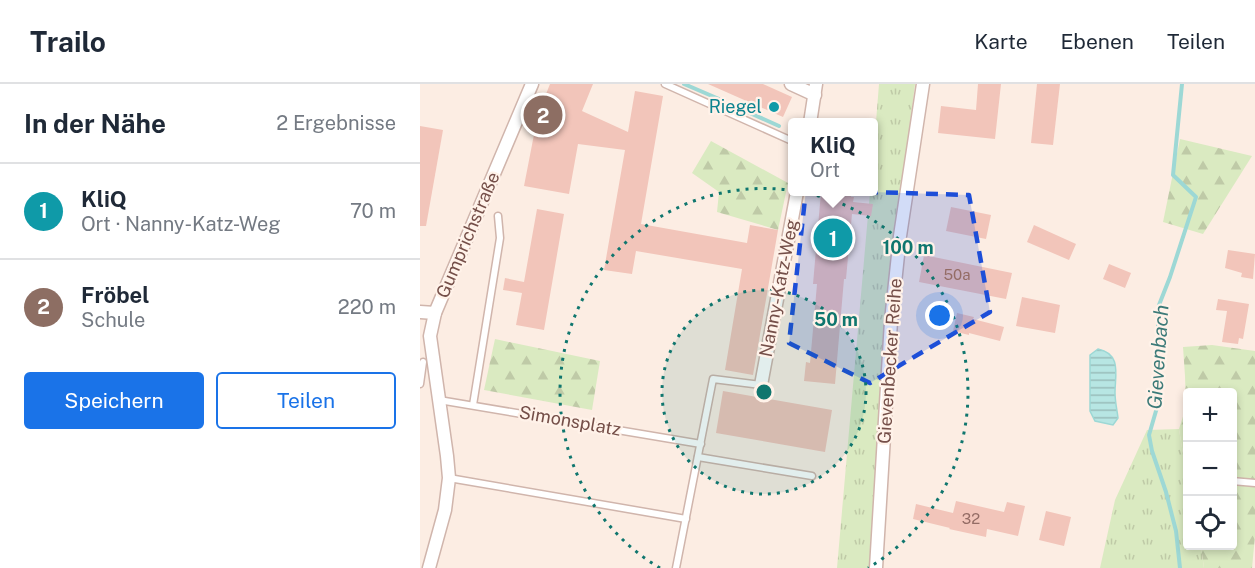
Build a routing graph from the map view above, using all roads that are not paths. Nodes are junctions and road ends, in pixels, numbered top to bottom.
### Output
1 (532, 84) edge
2 (665, 84) edge
3 (791, 84) edge
4 (924, 84) edge
5 (816, 89) edge
6 (811, 118) edge
7 (788, 139) edge
8 (797, 196) edge
9 (498, 216) dead end
10 (420, 312) edge
11 (435, 313) junction
12 (423, 362) dead end
13 (420, 384) edge
14 (761, 385) joint
15 (439, 400) junction
16 (473, 405) junction
17 (701, 444) junction
18 (698, 457) junction
19 (812, 476) dead end
20 (449, 478) junction
21 (1237, 481) edge
22 (1255, 483) edge
23 (686, 519) junction
24 (429, 568) edge
25 (676, 568) edge
26 (876, 568) edge

1 - 11 street, Gumprichstraße
2 - 7 lane
3 - 5 street
4 - 26 street, Gievenbecker Reihe
5 - 6 street
8 - 14 street, Nanny-Katz-Weg
9 - 16 lane
10 - 11 street
11 - 15 street, Gumprichstraße
12 - 13 lane
14 - 17 lane
15 - 16 lane, Simonsplatz
15 - 20 street, Gumprichstraße
16 - 17 lane, Simonsplatz
17 - 18 lane
18 - 19 lane
18 - 23 lane
20 - 23 lane
20 - 24 street, Gumprichstraße
21 - 22 lane
23 - 25 lane

